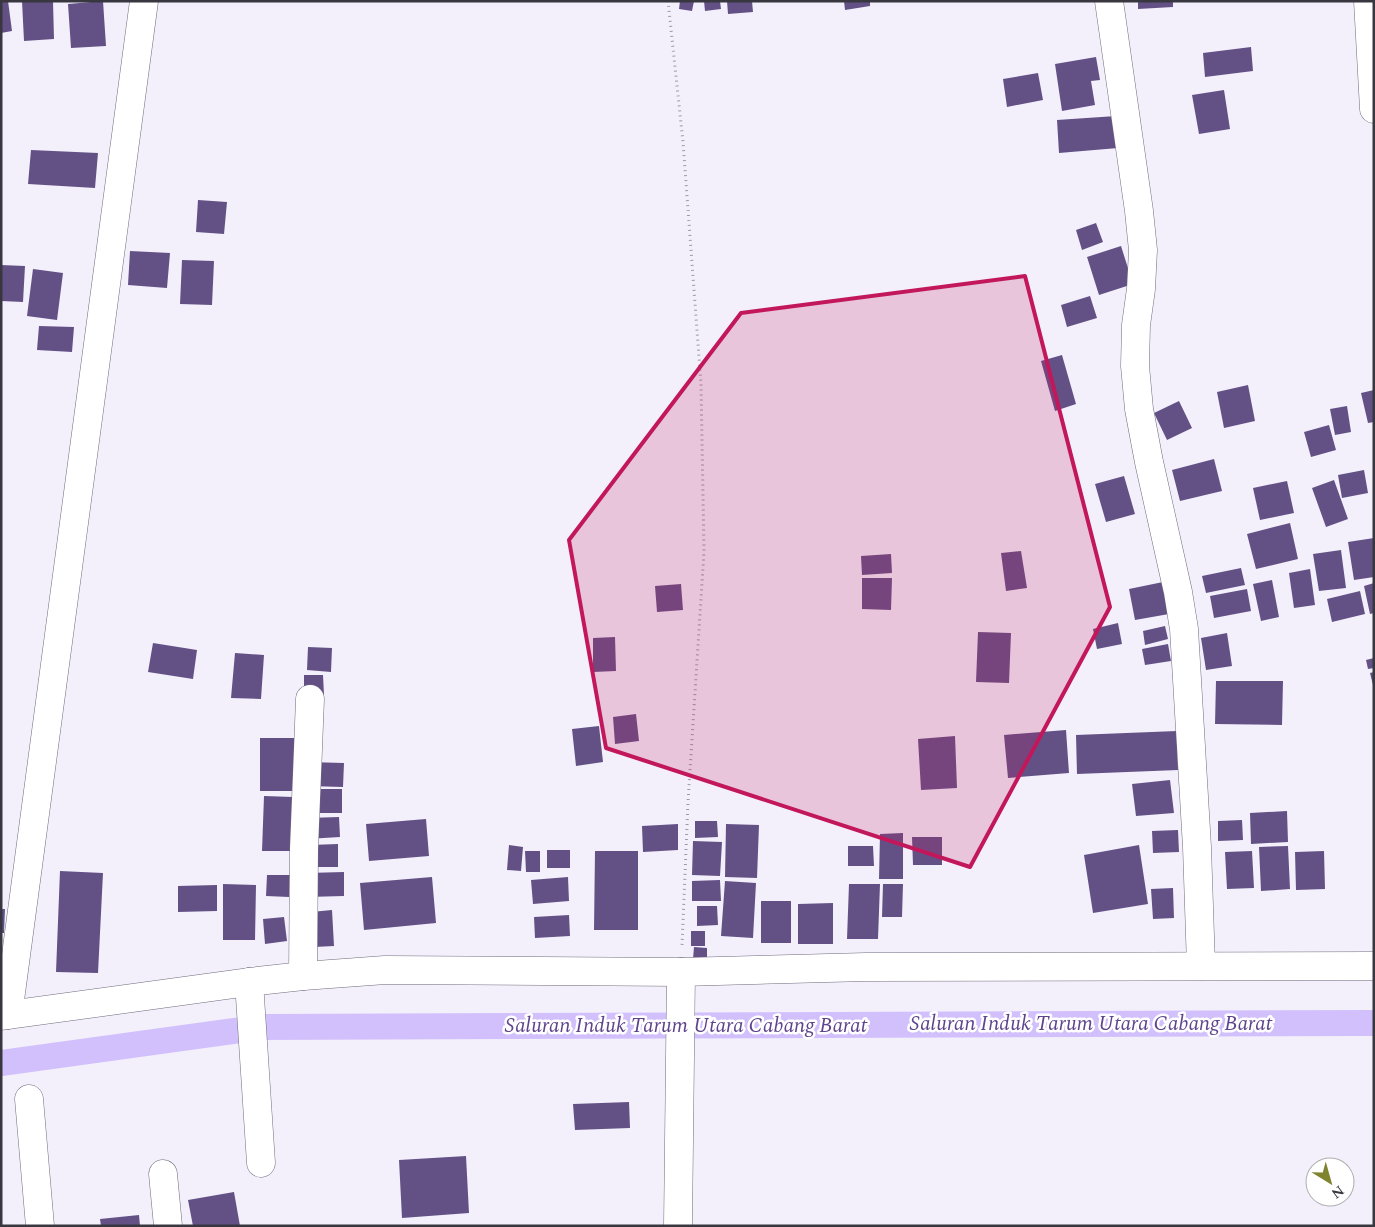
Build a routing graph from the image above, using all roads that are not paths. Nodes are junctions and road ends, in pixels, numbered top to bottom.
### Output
1 (144, 1) edge
2 (1109, 1) edge
3 (1368, 1) edge
4 (1374, 109) edge
5 (310, 698) dead end
6 (1202, 966) junction
7 (1374, 966) edge
8 (303, 976) junction
9 (681, 982) junction
10 (249, 992) junction
11 (5, 1016) edge
12 (29, 1099) dead end
13 (260, 1163) dead end
14 (163, 1174) dead end
15 (40, 1226) edge
16 (168, 1226) edge
17 (678, 1226) edge

1 - 11 street
2 - 6 street
3 - 4 street
5 - 8 street
6 - 7 street
6 - 9 street
8 - 9 street
8 - 10 street
9 - 17 street
10 - 11 street
10 - 13 street
12 - 15 street
14 - 16 street

